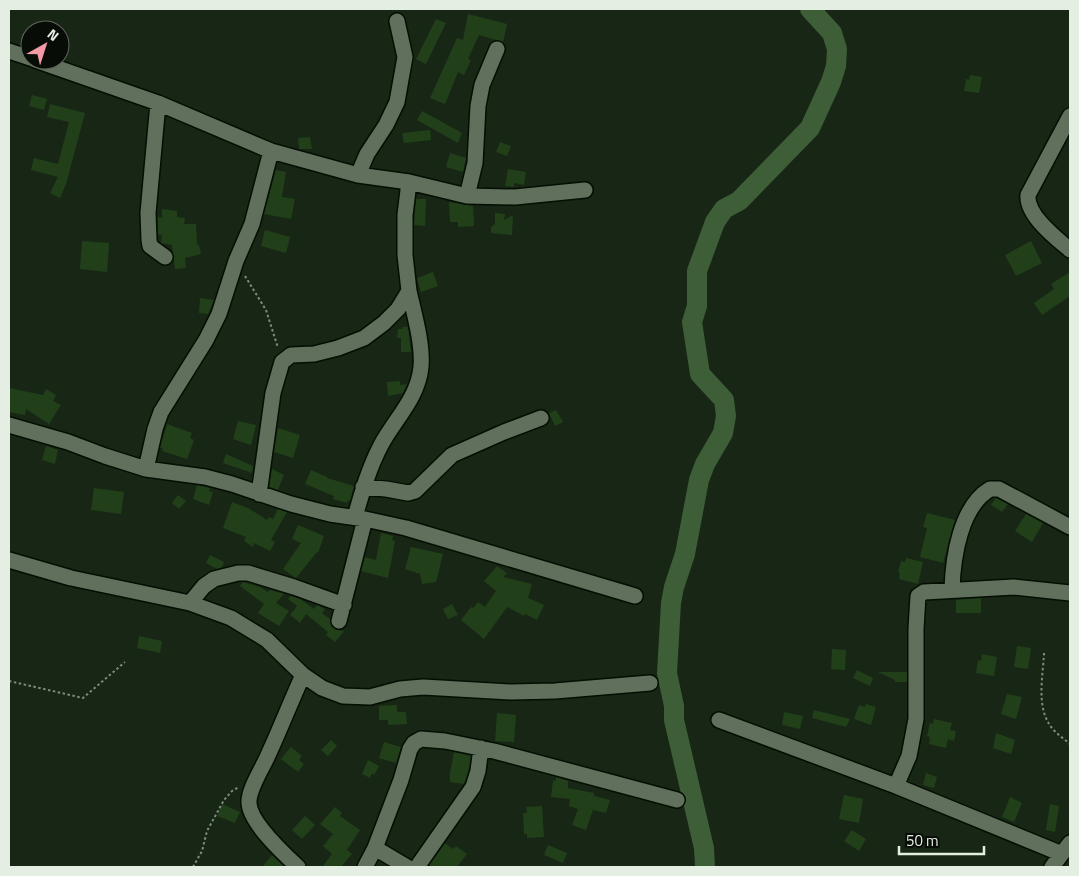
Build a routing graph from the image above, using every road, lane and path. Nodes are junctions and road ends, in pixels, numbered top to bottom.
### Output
1 (397, 21) dead end
2 (498, 50) dead end
3 (64, 70) edge
4 (158, 103) junction
5 (1070, 116) edge
6 (271, 151) junction
7 (358, 175) junction
8 (409, 182) junction
9 (585, 190) dead end
10 (467, 196) junction
11 (1070, 250) edge
12 (165, 257) dead end
13 (236, 261) junction
14 (409, 291) junction
15 (282, 362) junction
16 (541, 418) dead end
17 (9, 425) edge
18 (146, 469) junction
19 (363, 487) junction
20 (259, 494) junction
21 (360, 518) junction
22 (1070, 527) edge
23 (9, 560) edge
24 (952, 589) junction
25 (1070, 593) edge
26 (635, 596) dead end
27 (190, 603) junction
28 (344, 605) junction
29 (339, 621) dead end
30 (1044, 653) dead end
31 (125, 662) dead end
32 (302, 675) junction
33 (9, 680) edge
34 (650, 683) dead end
35 (719, 720) dead end
36 (1070, 744) edge
37 (481, 748) junction
38 (258, 777) junction
39 (896, 786) junction
40 (677, 800) dead end
41 (375, 848) junction
42 (1066, 848) edge
43 (192, 867) edge
44 (298, 867) edge
45 (365, 867) edge
46 (408, 867) edge
47 (417, 867) edge
48 (1052, 867) edge

1 - 7 street
2 - 10 street
3 - 4 street
4 - 6 street
4 - 12 street
5 - 11 street
6 - 7 street
6 - 13 street
7 - 8 street
8 - 10 street
8 - 14 street
9 - 10 street
13 - 15 path
13 - 18 street
14 - 15 street
14 - 19 street
15 - 20 street
16 - 19 street
17 - 18 street
18 - 20 street
19 - 21 street
20 - 21 street
21 - 26 street
21 - 28 street
22 - 24 street
23 - 27 street
24 - 25 street
24 - 39 street
27 - 28 street
27 - 32 street
28 - 29 street
30 - 36 path
31 - 33 path
32 - 34 street
32 - 38 street
35 - 39 street
37 - 40 street
37 - 41 street
37 - 47 street
38 - 43 path
38 - 44 street
39 - 42 street
41 - 45 street
41 - 46 street
42 - 48 street

